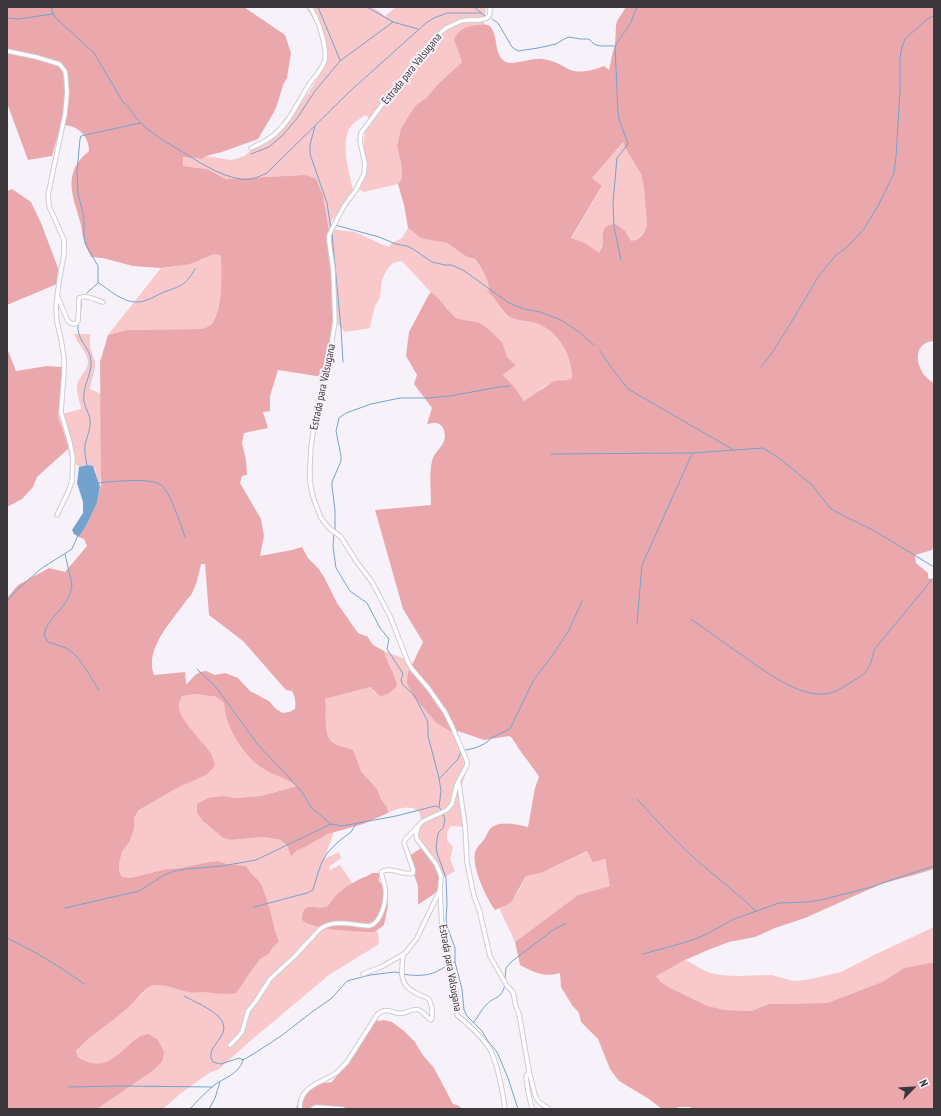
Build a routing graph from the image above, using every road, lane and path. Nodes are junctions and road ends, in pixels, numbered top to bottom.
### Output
1 (310, 7) edge
2 (490, 7) edge
3 (7, 51) edge
4 (251, 148) dead end
5 (57, 294) junction
6 (103, 302) dead end
7 (57, 515) dead end
8 (458, 781) junction
9 (419, 825) junction
10 (440, 889) junction
11 (403, 955) junction
12 (363, 974) dead end
13 (230, 1044) dead end
14 (529, 1071) junction
15 (548, 1108) edge
16 (300, 1109) edge
17 (312, 1109) edge
18 (343, 1109) edge
19 (505, 1109) edge
20 (532, 1109) edge

1 - 4 street
2 - 8 street, Estrada para Valsugana
3 - 5 street
5 - 6 street
5 - 7 street
8 - 9 street, Estrada para Valsugana
8 - 14 street
9 - 10 street, Estrada para Valsugana
9 - 13 street
10 - 11 street
10 - 19 street, Estrada para Valsugana
11 - 12 street
11 - 16 street
14 - 15 street
14 - 20 street
17 - 18 street

